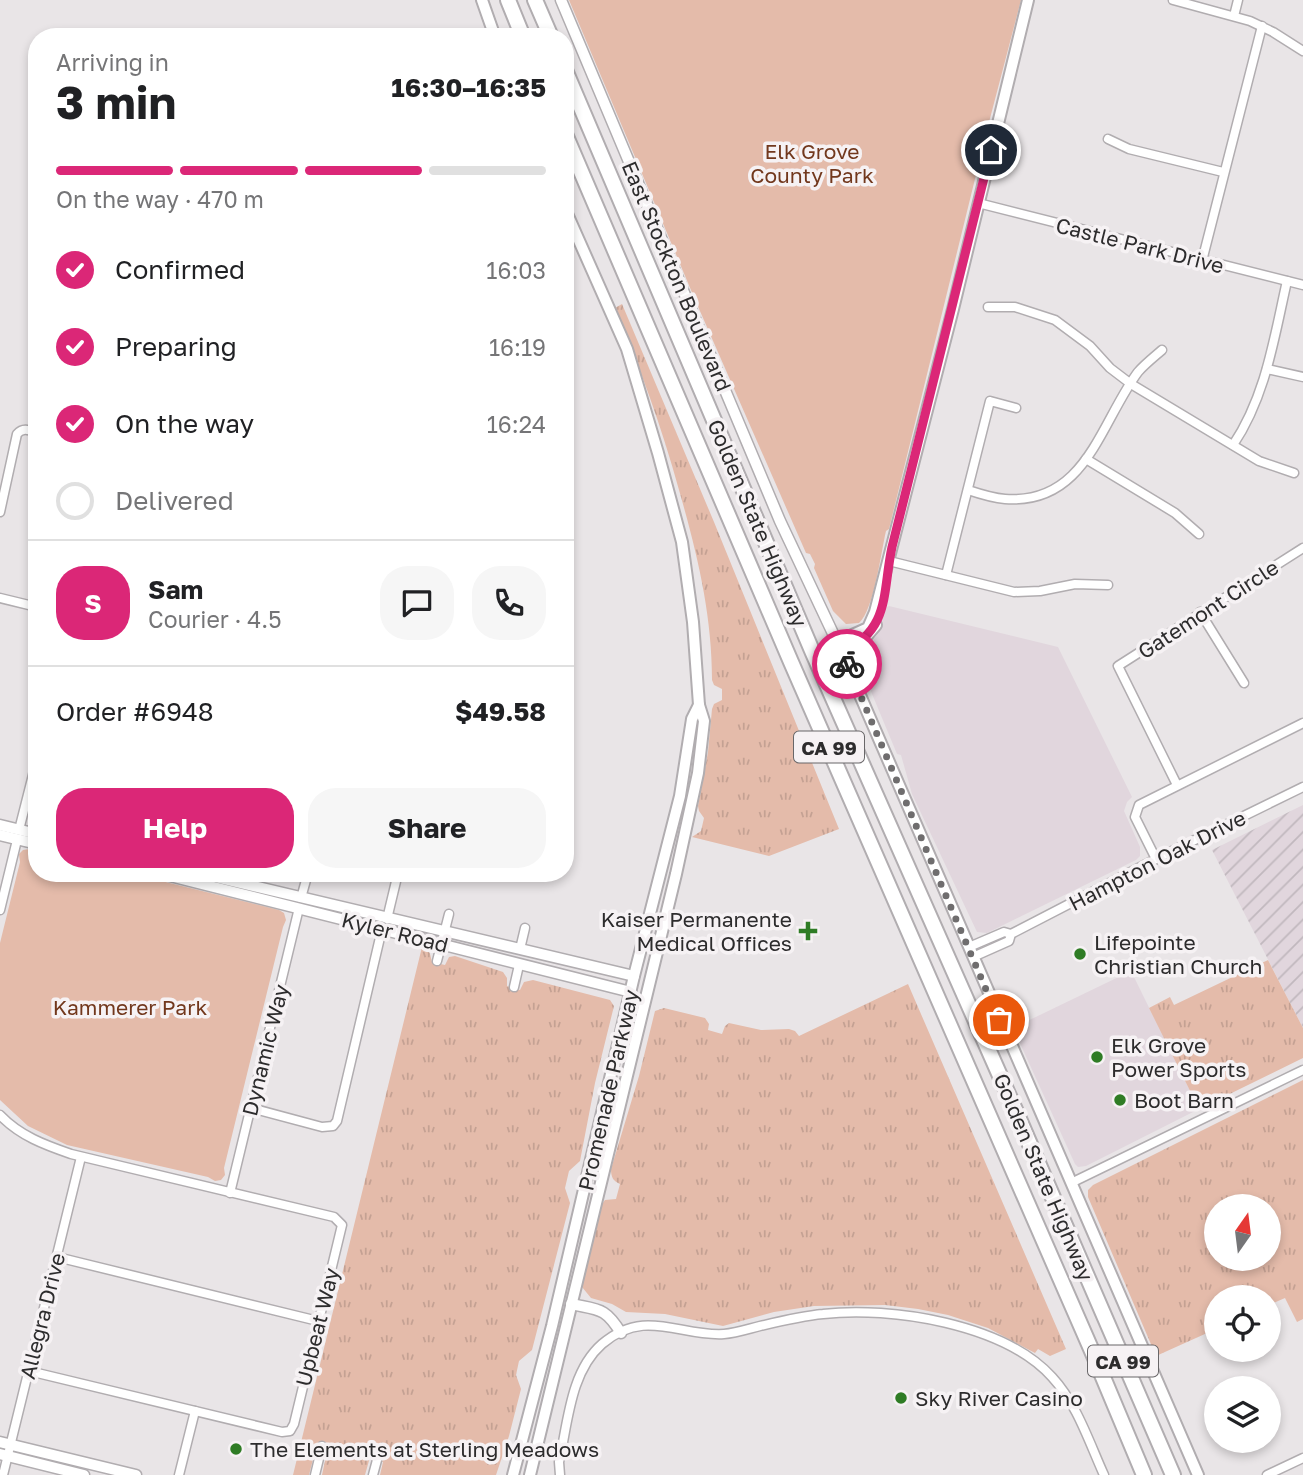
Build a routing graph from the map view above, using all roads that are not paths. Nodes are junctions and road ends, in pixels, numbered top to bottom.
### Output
1 (482, 0) edge
2 (508, 0) edge
3 (535, 0) edge
4 (561, 0) edge
5 (1028, 0) edge
6 (1172, 0) edge
7 (1238, 0) edge
8 (1234, 16) junction
9 (1262, 26) junction
10 (492, 28) edge
11 (519, 28) edge
12 (547, 28) edge
13 (573, 28) edge
14 (574, 31) edge
15 (1303, 51) edge
16 (574, 92) edge
17 (1108, 139) dead end
18 (574, 155) edge
19 (1223, 172) junction
20 (978, 203) junction
21 (574, 229) edge
22 (1202, 261) junction
23 (1287, 281) junction
24 (1303, 285) edge
25 (988, 307) dead end
26 (1162, 349) dead end
27 (1267, 369) junction
28 (1303, 377) edge
29 (1131, 384) junction
30 (1016, 408) dead end
31 (28, 430) edge
32 (1233, 445) junction
33 (1086, 459) junction
34 (1294, 473) dead end
35 (968, 490) junction
36 (0, 512) edge
37 (1199, 534) dead end
38 (1303, 548) edge
39 (889, 561) junction
40 (946, 575) junction
41 (1108, 585) dead end
42 (0, 598) edge
43 (28, 605) edge
44 (1200, 612) junction
45 (840, 647) junction
46 (1244, 682) dead end
47 (699, 705) junction
48 (1303, 723) edge
49 (687, 765) junction
50 (1177, 785) junction
51 (1303, 787) edge
52 (28, 801) edge
53 (688, 819) junction
54 (674, 820) junction
55 (0, 825) edge
56 (0, 833) edge
57 (18, 835) junction
58 (28, 836) edge
59 (28, 840) edge
60 (1156, 859) junction
61 (676, 874) junction
62 (193, 882) edge
63 (229, 882) edge
64 (306, 882) edge
65 (395, 882) edge
66 (300, 903) junction
67 (0, 910) edge
68 (449, 914) dead end
69 (384, 922) junction
70 (525, 928) dead end
71 (445, 932) junction
72 (442, 944) junction
73 (520, 949) junction
74 (971, 952) junction
75 (437, 961) dead end
76 (520, 965) junction
77 (595, 967) junction
78 (634, 976) junction
79 (514, 987) dead end
80 (631, 992) junction
81 (1303, 1070) edge
82 (604, 1107) junction
83 (250, 1108) junction
84 (0, 1115) edge
85 (81, 1157) junction
86 (1071, 1183) junction
87 (585, 1186) junction
88 (598, 1187) junction
89 (230, 1192) junction
90 (57, 1257) junction
91 (578, 1269) junction
92 (572, 1304) junction
93 (318, 1321) junction
94 (621, 1333) junction
95 (29, 1371) junction
96 (195, 1411) junction
97 (5, 1443) edge
98 (322, 1446) dead end
99 (4, 1455) edge
100 (1303, 1458) edge
101 (377, 1462) dead end
102 (4, 1475) edge
103 (84, 1475) edge
104 (136, 1475) edge
105 (179, 1475) edge
106 (315, 1475) edge
107 (373, 1475) edge
108 (513, 1475) edge
109 (530, 1475) edge
110 (560, 1475) edge
111 (1104, 1475) edge
112 (1144, 1475) edge
113 (1173, 1475) edge
114 (1198, 1475) edge
115 (1267, 1475) edge

1 - 10 main road
2 - 11 highway
3 - 12 highway
4 - 13 street, East Stockton Boulevard
5 - 20 main road
6 - 8 street
7 - 8 street
8 - 9 street
9 - 15 street
9 - 19 street
14 - 45 street, East Stockton Boulevard
16 - 113 highway, Golden State Highway / CA 99
17 - 19 street
18 - 112 highway, Golden State Highway / CA 99
19 - 22 street
20 - 22 street, Castle Park Drive
20 - 39 main road
21 - 47 main road, Promenade Parkway
22 - 23 street, Castle Park Drive
23 - 24 street, Castle Park Drive
23 - 27 street
25 - 29 street
26 - 29 street
27 - 28 street
27 - 32 street
29 - 32 street
29 - 33 street
30 - 35 street
31 - 36 street
32 - 34 street
33 - 35 street
33 - 37 street
35 - 40 street
38 - 44 street, Gatemont Circle
39 - 40 street
39 - 45 main road
40 - 41 street
42 - 43 street
44 - 46 street
44 - 50 street, Gatemont Circle
45 - 74 main road, East Stockton Boulevard
47 - 49 main road, Promenade Parkway
47 - 53 main road, Promenade Parkway
48 - 50 street
49 - 53 main road
49 - 54 main road, Promenade Parkway
50 - 60 street
51 - 60 street, Hampton Oak Drive
52 - 57 street
53 - 61 main road, Promenade Parkway
54 - 61 main road
54 - 78 main road, Promenade Parkway
55 - 57 street
56 - 57 street
57 - 58 street
57 - 59 street
57 - 67 street
60 - 74 street, Hampton Oak Drive
61 - 88 main road, Promenade Parkway
62 - 66 street
63 - 66 street, Kyler Road
64 - 66 street, Dynamic Way
65 - 69 street
66 - 69 street, Kyler Road
66 - 83 street, Dynamic Way
68 - 71 street
69 - 71 street, Kyler Road
69 - 72 street, Kyler Road
69 - 83 street
70 - 73 street
71 - 72 street
71 - 73 street, Kyler Road
72 - 75 street
72 - 76 street, Kyler Road
73 - 77 street, Kyler Road
74 - 86 main road, East Stockton Boulevard
76 - 77 street
76 - 79 street
76 - 80 street, Kyler Road
77 - 78 street, Kyler Road
78 - 80 main road, Promenade Parkway
80 - 82 main road, Promenade Parkway
81 - 86 street
82 - 87 main road, Promenade Parkway
82 - 88 main road
83 - 89 street, Dynamic Way
84 - 85 street, Upbeat Way
85 - 89 street, Upbeat Way
85 - 90 street, Allegra Drive
86 - 114 main road, East Stockton Boulevard
87 - 91 main road
87 - 108 main road, Promenade Parkway
88 - 91 main road, Promenade Parkway
89 - 93 street, Upbeat Way
90 - 93 street
90 - 95 street, Allegra Drive
91 - 92 main road, Promenade Parkway
92 - 94 street
92 - 109 main road, Promenade Parkway
93 - 96 street, Upbeat Way
94 - 110 street
94 - 111 street
95 - 96 street, Upbeat Way
95 - 97 street, Allegra Drive
96 - 105 street
97 - 99 street, Allegra Drive
97 - 104 street
98 - 106 street
99 - 102 street, Allegra Drive
99 - 103 street
100 - 115 street
101 - 107 street

